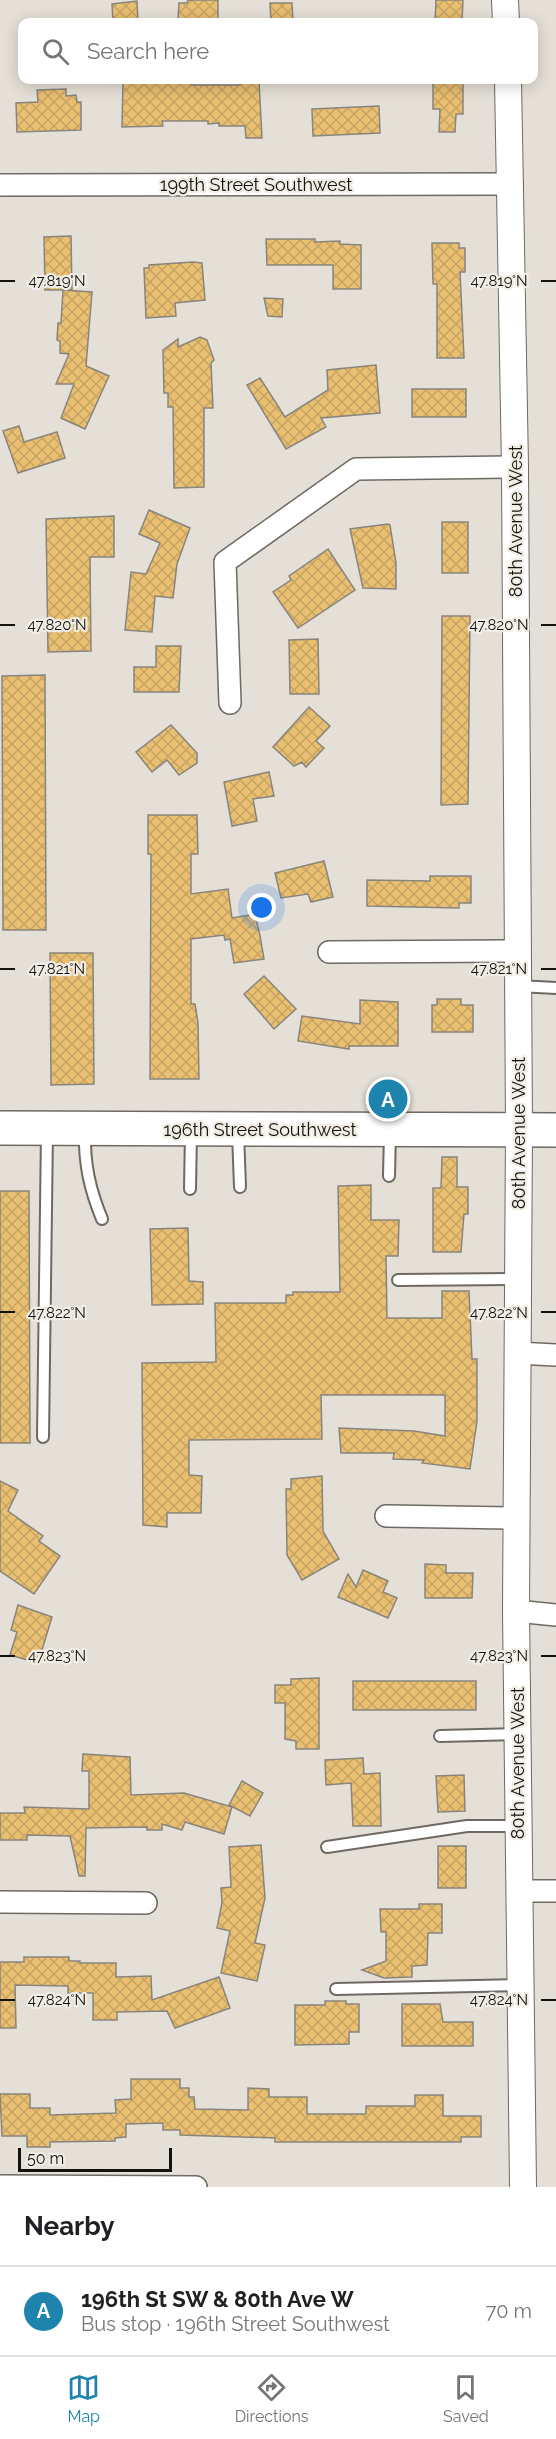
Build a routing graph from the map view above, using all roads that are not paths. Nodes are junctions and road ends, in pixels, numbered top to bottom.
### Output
1 (505, 0) edge
2 (506, 18) edge
3 (508, 84) edge
4 (512, 184) junction
5 (0, 185) edge
6 (515, 467) junction
7 (230, 703) dead end
8 (518, 951) junction
9 (329, 952) dead end
10 (518, 986) junction
11 (556, 988) edge
12 (0, 1128) edge
13 (47, 1128) junction
14 (85, 1128) junction
15 (191, 1128) junction
16 (238, 1129) junction
17 (390, 1129) junction
18 (519, 1130) junction
19 (556, 1130) edge
20 (388, 1176) dead end
21 (240, 1187) dead end
22 (190, 1189) dead end
23 (102, 1219) dead end
24 (517, 1279) junction
25 (398, 1280) dead end
26 (516, 1353) junction
27 (556, 1355) edge
28 (43, 1437) dead end
29 (386, 1516) dead end
30 (516, 1518) junction
31 (516, 1611) junction
32 (556, 1615) edge
33 (517, 1734) junction
34 (440, 1736) dead end
35 (518, 1826) junction
36 (327, 1847) dead end
37 (518, 1891) junction
38 (556, 1891) edge
39 (0, 1902) edge
40 (146, 1903) dead end
41 (520, 1985) junction
42 (336, 1989) dead end
43 (0, 2186) edge
44 (22, 2186) edge
45 (196, 2187) edge
46 (523, 2187) edge

1 - 2 street
3 - 4 street, 80th Avenue West
4 - 5 street, 199th Street Southwest
4 - 6 street, 80th Avenue West
6 - 7 street
6 - 8 street, 80th Avenue West
8 - 9 street
8 - 10 street, 80th Avenue West
10 - 11 lane
10 - 18 street, 80th Avenue West
12 - 13 main road, 196th Street Southwest
13 - 14 main road, 196th Street Southwest
13 - 28 lane
14 - 15 main road, 196th Street Southwest
14 - 23 lane
15 - 16 main road, 196th Street Southwest
15 - 22 lane
16 - 17 main road, 196th Street Southwest
16 - 21 lane
17 - 18 main road, 196th Street Southwest
17 - 20 lane
18 - 19 main road, 196th Street Southwest
18 - 24 street, 80th Avenue West
24 - 25 lane
24 - 26 street, 80th Avenue West
26 - 27 street
26 - 30 street, 80th Avenue West
29 - 30 street
30 - 31 street, 80th Avenue West
31 - 32 street
31 - 33 street, 80th Avenue West
33 - 34 lane
33 - 35 street, 80th Avenue West
35 - 36 lane
35 - 37 street, 80th Avenue West
37 - 38 street
37 - 41 street, 80th Avenue West
39 - 40 street
41 - 42 lane
41 - 46 street, 80th Avenue West
43 - 44 street
44 - 45 street

